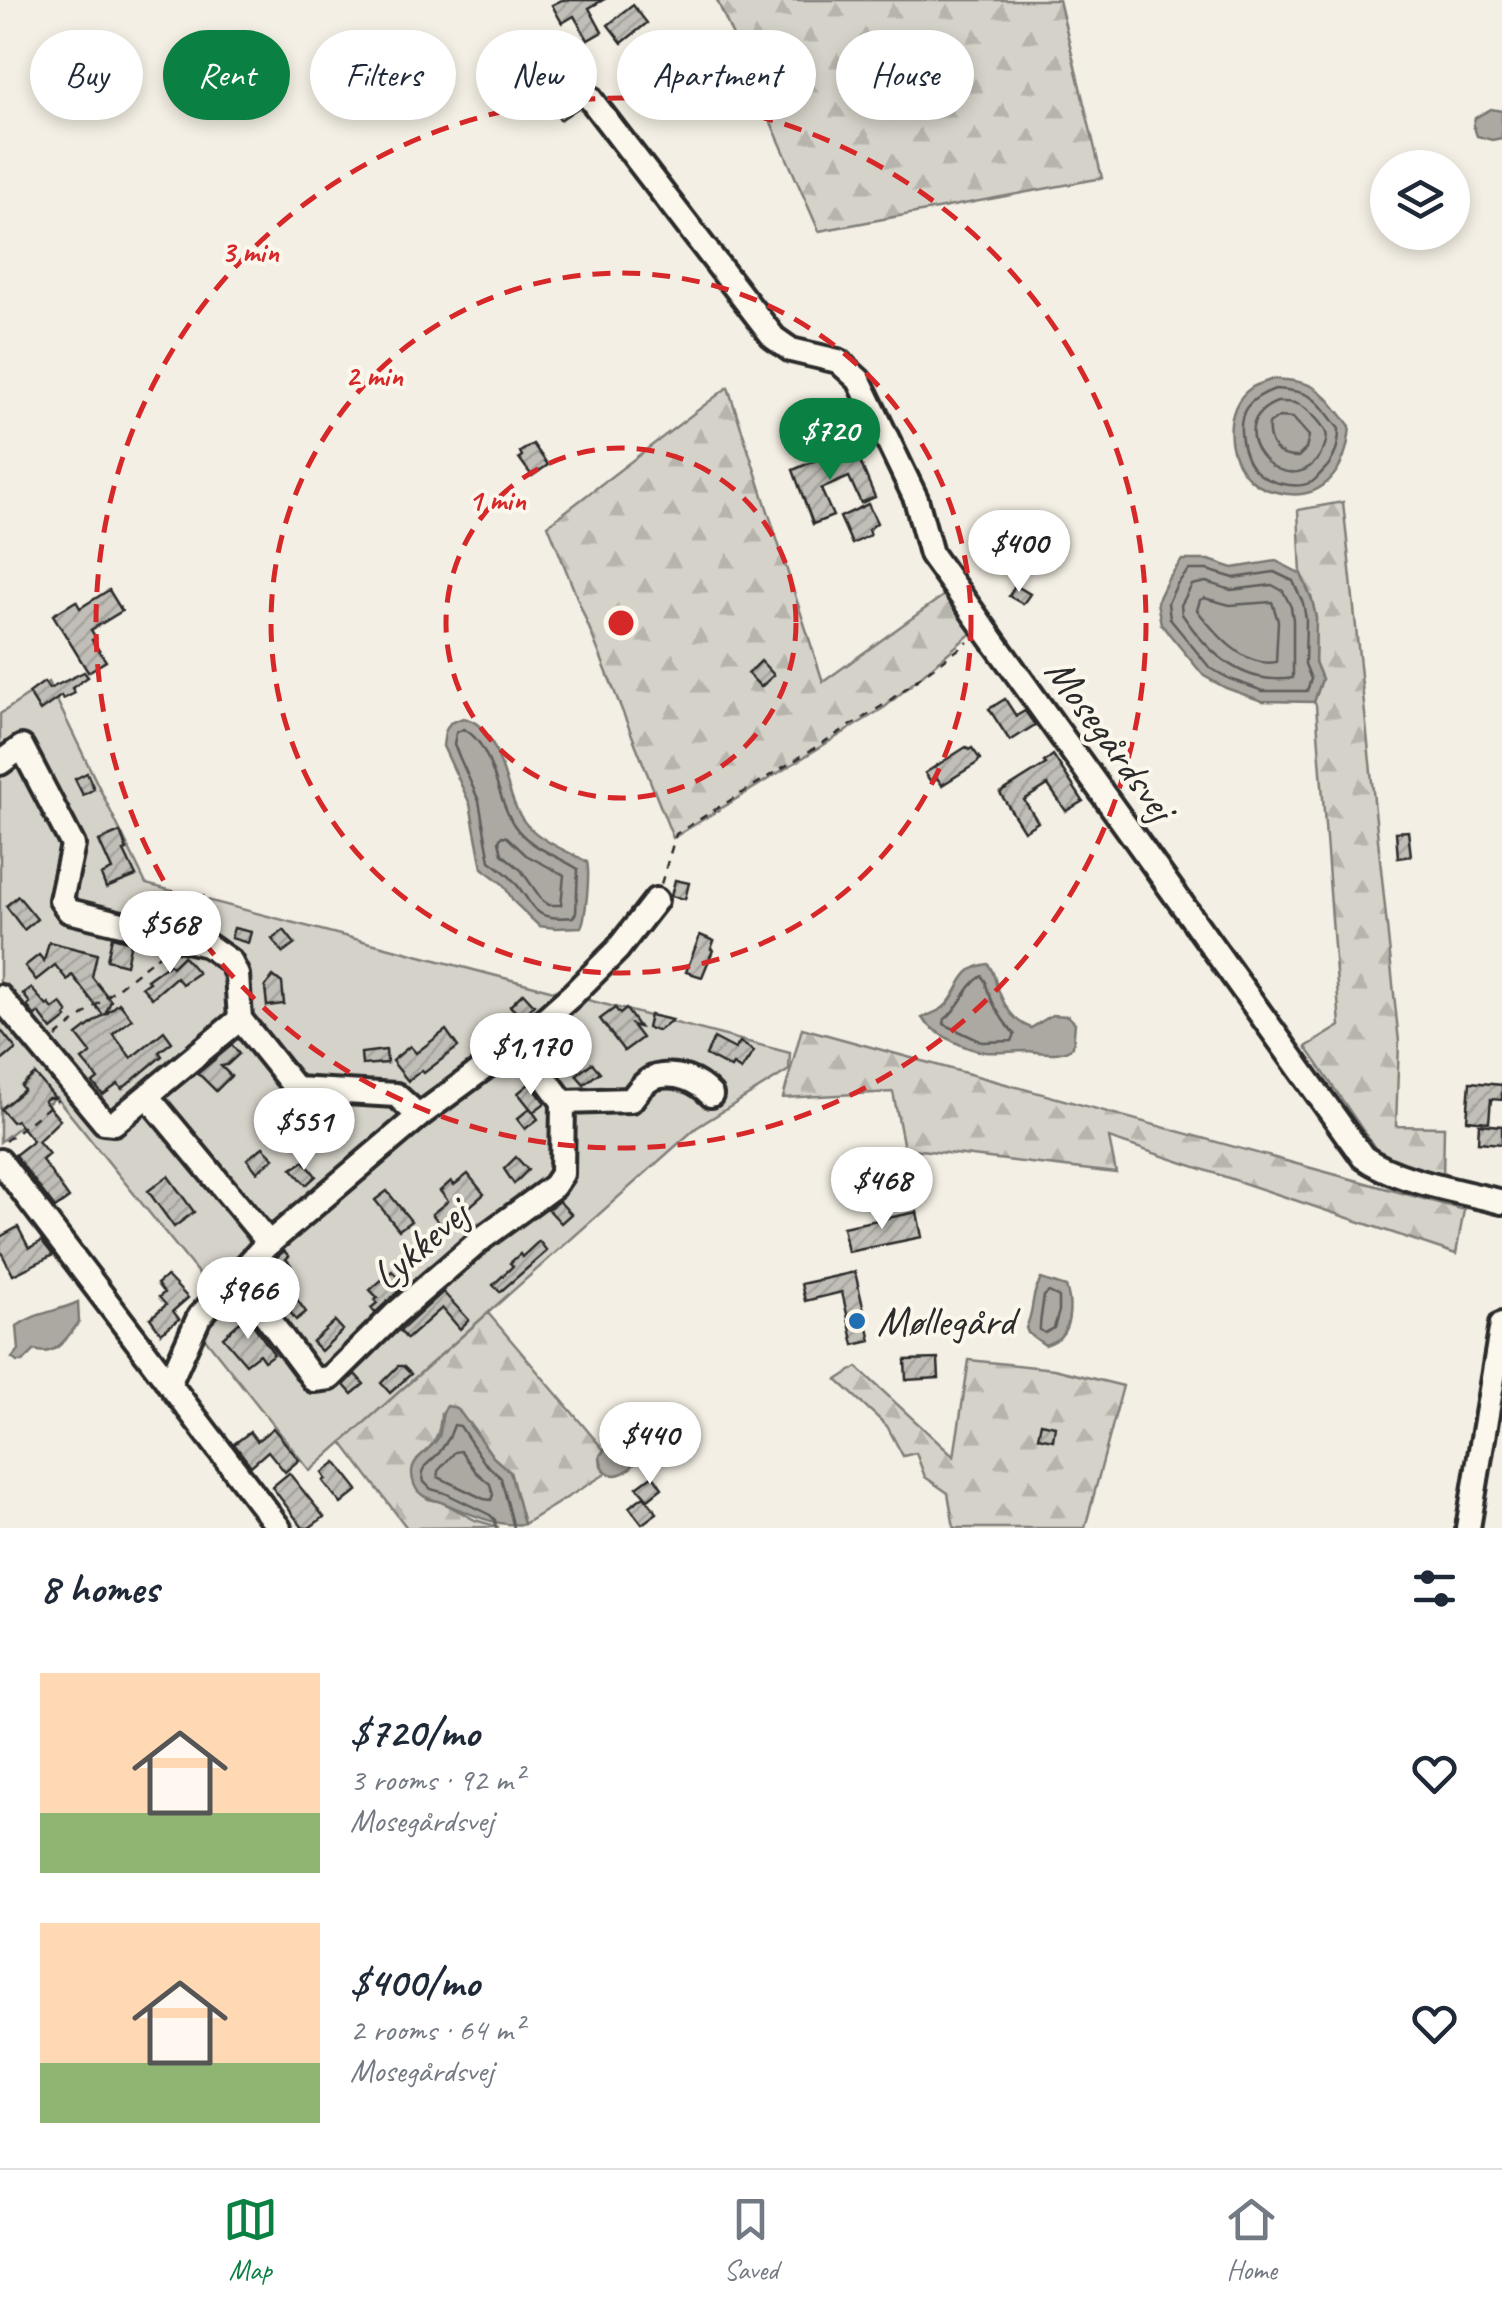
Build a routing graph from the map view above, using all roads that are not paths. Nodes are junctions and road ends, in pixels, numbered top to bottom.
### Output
1 (597, 108) edge
2 (0, 763) edge
3 (656, 900) road end
4 (0, 996) edge
5 (240, 1020) junction
6 (520, 1042) junction
7 (157, 1089) junction
8 (711, 1095) dead end
9 (563, 1102) junction
10 (419, 1116) junction
11 (0, 1162) edge
12 (1502, 1202) edge
13 (270, 1243) junction
14 (236, 1276) junction
15 (1502, 1324) edge
16 (169, 1384) junction
17 (279, 1528) edge
18 (1468, 1528) edge

1 - 12 street, Mosegårdsvej
2 - 5 street
3 - 6 street
4 - 7 street
5 - 7 street
5 - 10 street
6 - 9 street
6 - 10 street
7 - 13 street
8 - 9 street
9 - 14 street, Lykkevej
10 - 13 street
11 - 16 street
13 - 14 street
14 - 16 street
15 - 18 street
16 - 17 street

